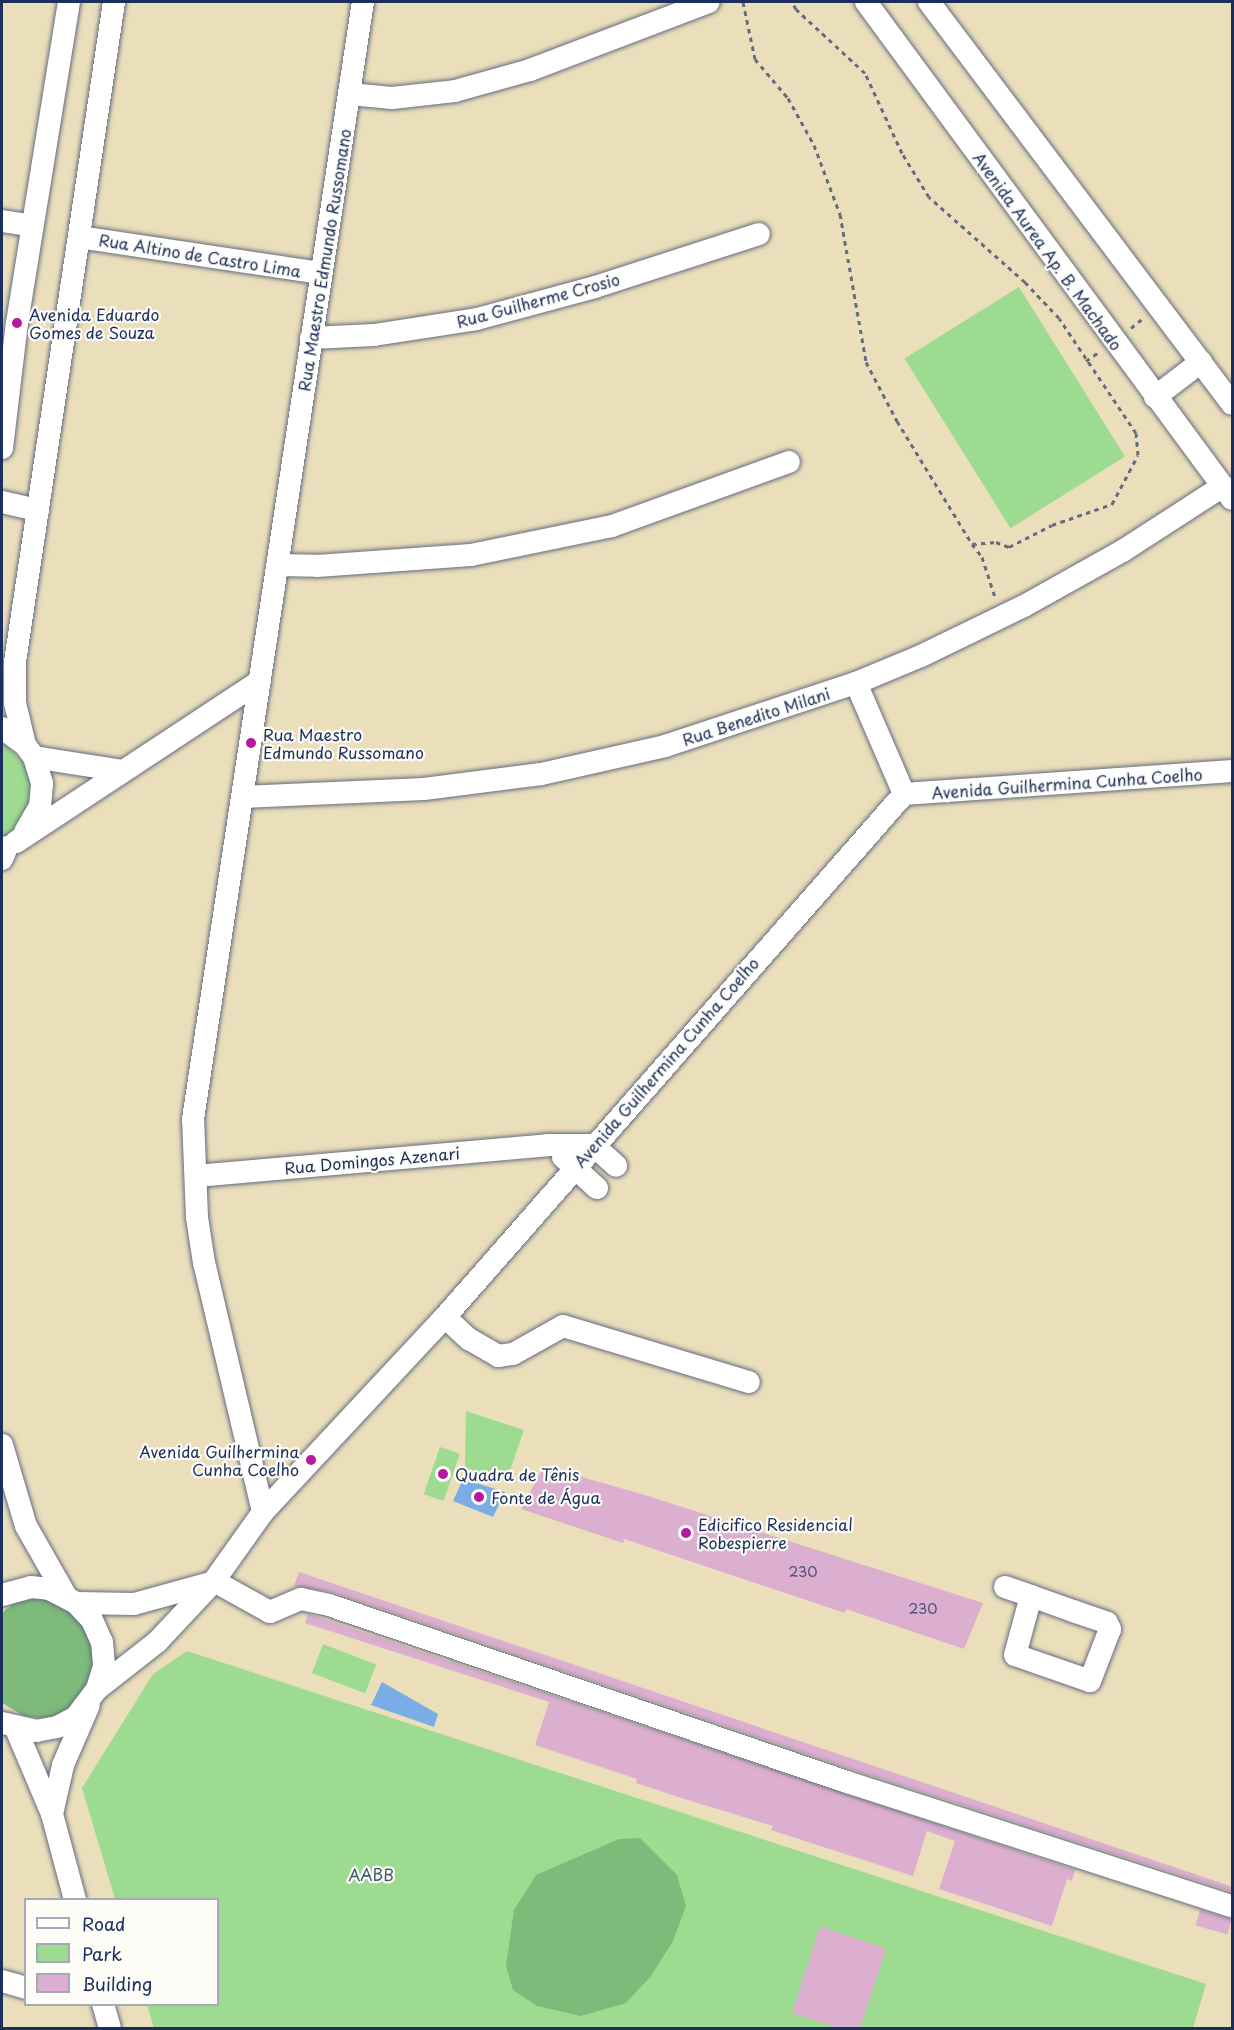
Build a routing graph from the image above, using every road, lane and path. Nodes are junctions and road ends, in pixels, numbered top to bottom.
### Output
1 (69, 2) edge
2 (114, 2) edge
3 (363, 2) edge
4 (709, 2) edge
5 (743, 2) edge
6 (792, 2) edge
7 (866, 2) edge
8 (929, 2) edge
9 (350, 94) junction
10 (2, 221) edge
11 (32, 226) junction
12 (759, 234) dead end
13 (79, 237) junction
14 (321, 273) junction
15 (311, 338) junction
16 (1200, 363) junction
17 (1155, 398) junction
18 (1233, 404) edge
19 (2, 448) edge
20 (789, 462) dead end
21 (1228, 492) edge
22 (2, 502) edge
23 (38, 510) junction
24 (972, 544) junction
25 (278, 565) junction
26 (1003, 616) junction
27 (260, 681) junction
28 (856, 683) junction
29 (2, 728) edge
30 (30, 751) junction
31 (122, 771) junction
32 (1233, 771) edge
33 (904, 794) junction
34 (242, 797) junction
35 (6, 849) edge
36 (548, 1145) junction
37 (593, 1145) junction
38 (574, 1166) junction
39 (616, 1166) dead end
40 (196, 1176) junction
41 (597, 1188) dead end
42 (446, 1317) junction
43 (748, 1383) dead end
44 (2, 1445) edge
45 (263, 1512) junction
46 (208, 1587) junction
47 (1005, 1587) dead end
48 (2, 1594) edge
49 (1031, 1596) junction
50 (71, 1599) junction
51 (94, 1696) junction
52 (9, 1726) edge
53 (52, 1814) junction
54 (75, 1898) edge
55 (1233, 1906) edge
56 (2, 1982) edge
57 (24, 1988) edge

1 - 11 street
2 - 13 street
3 - 9 street, Rua Maestro Edmundo Russomano
4 - 9 street
5 - 24 path
6 - 24 path
7 - 17 street, Avenida Aurea Ap. B. Machado
8 - 16 street
9 - 14 street, Rua Maestro Edmundo Russomano
10 - 11 street
11 - 19 street
12 - 15 street, Rua Guilherme Crosio
13 - 14 street, Rua Altino de Castro Lima
13 - 23 street
14 - 15 street, Rua Maestro Edmundo Russomano
15 - 25 street, Rua Maestro Edmundo Russomano
16 - 17 street
16 - 18 street
17 - 21 street, Avenida Aurea Ap. B. Machado
20 - 25 street
21 - 26 street, Rua Benedito Milani
22 - 23 street
23 - 30 street
24 - 26 path
25 - 27 street, Rua Maestro Edmundo Russomano
26 - 28 street, Rua Benedito Milani
27 - 31 street
27 - 34 street, Rua Maestro Edmundo Russomano
28 - 33 street
28 - 34 street, Rua Benedito Milani
29 - 30 street
30 - 31 street
30 - 35 street
31 - 35 street
32 - 33 street, Avenida Guilhermina Cunha Coelho
33 - 37 street, Avenida Guilhermina Cunha Coelho
34 - 40 street, Rua Maestro Edmundo Russomano
36 - 37 street, Rua Domingos Azenari
36 - 38 street
36 - 40 street, Rua Domingos Azenari
37 - 38 street, Avenida Guilhermina Cunha Coelho
37 - 39 street
38 - 41 street
38 - 42 street, Avenida Guilhermina Cunha Coelho
40 - 45 street, Rua Maestro Edmundo Russomano
42 - 43 street
42 - 45 street, Avenida Guilhermina Cunha Coelho
44 - 50 street
45 - 46 street, Avenida Guilhermina Cunha Coelho
46 - 50 street
46 - 51 street, Avenida Guilhermina Cunha Coelho
46 - 55 street
47 - 49 street
48 - 50 street
49 - 49 street
50 - 51 street
51 - 52 street, Avenida Guilhermina Cunha Coelho
51 - 53 street
52 - 53 street
53 - 54 street
56 - 57 street

